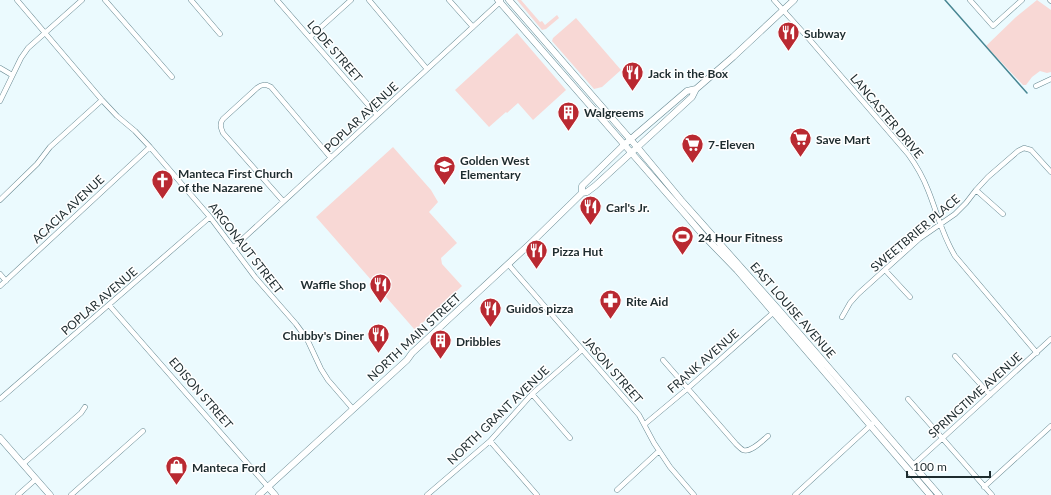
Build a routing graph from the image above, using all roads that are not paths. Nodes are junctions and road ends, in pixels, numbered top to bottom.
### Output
1 (17, 0) edge
2 (82, 0) edge
3 (105, 0) edge
4 (191, 0) edge
5 (277, 0) edge
6 (352, 0) edge
7 (369, 0) edge
8 (449, 0) edge
9 (509, 0) edge
10 (774, 0) edge
11 (794, 0) edge
12 (970, 0) edge
13 (1022, 0) edge
14 (500, 1) edge
15 (783, 10) junction
16 (473, 27) junction
17 (45, 33) junction
18 (220, 34) dead end
19 (310, 37) junction
20 (0, 68) edge
21 (427, 69) junction
22 (12, 75) junction
23 (172, 78) dead end
24 (1051, 79) edge
25 (1036, 86) dead end
26 (696, 89) junction
27 (102, 100) junction
28 (0, 101) edge
29 (377, 116) junction
30 (631, 140) junction
31 (624, 145) junction
32 (150, 147) junction
33 (637, 147) junction
34 (631, 153) junction
35 (332, 158) junction
36 (1051, 172) edge
37 (976, 190) junction
38 (582, 192) junction
39 (0, 200) edge
40 (283, 201) junction
41 (1002, 214) dead end
42 (210, 217) junction
43 (940, 225) junction
44 (233, 248) junction
45 (508, 264) junction
46 (885, 270) junction
47 (0, 274) edge
48 (6, 281) junction
49 (0, 286) edge
50 (910, 297) dead end
51 (109, 305) junction
52 (776, 310) junction
53 (842, 317) dead end
54 (1051, 339) edge
55 (582, 350) junction
56 (1037, 353) junction
57 (954, 356) dead end
58 (663, 360) dead end
59 (687, 389) junction
60 (532, 394) junction
61 (990, 395) junction
62 (0, 399) edge
63 (908, 400) dead end
64 (85, 407) dead end
65 (353, 409) junction
66 (645, 424) junction
67 (873, 424) junction
68 (1051, 426) edge
69 (143, 431) dead end
70 (768, 436) dead end
71 (0, 438) edge
72 (570, 438) dead end
73 (942, 438) junction
74 (490, 440) junction
75 (659, 451) junction
76 (23, 464) junction
77 (913, 465) junction
78 (36, 479) junction
79 (268, 486) junction
80 (984, 487) junction
81 (617, 490) dead end
82 (927, 494) edge
83 (18, 495) edge
84 (50, 495) edge
85 (71, 495) edge
86 (259, 495) edge
87 (275, 495) edge
88 (427, 495) edge
89 (537, 495) edge
90 (694, 495) edge
91 (795, 495) edge
92 (939, 495) edge
93 (992, 495) edge

1 - 17 street, ARGONAUT STREET
2 - 17 street
3 - 23 street
4 - 18 street
5 - 19 street, LODE STREET
6 - 19 street
7 - 21 street
8 - 16 street
9 - 30 main road, EAST LOUISE AVENUE
10 - 15 street, LANCASTER DRIVE
11 - 15 main road, NORTH MAIN STREET
12 - 13 street
14 - 16 street, POPLAR AVENUE
14 - 31 main road, EAST LOUISE AVENUE
15 - 26 main road, NORTH MAIN STREET
15 - 43 street, LANCASTER DRIVE
16 - 21 street, POPLAR AVENUE
17 - 22 street
17 - 27 street, ARGONAUT STREET
19 - 29 street, LODE STREET
20 - 22 street
21 - 29 street, POPLAR AVENUE
22 - 28 street
24 - 25 street
26 - 30 main road, NORTH MAIN STREET
26 - 33 main road, NORTH MAIN STREET
27 - 32 street, ARGONAUT STREET
27 - 39 street
29 - 35 street, POPLAR AVENUE
30 - 31 main road, NORTH MAIN STREET
30 - 33 main road, EAST LOUISE AVENUE
31 - 34 main road, EAST LOUISE AVENUE
31 - 38 main road, NORTH MAIN STREET
32 - 42 street, ARGONAUT STREET
32 - 48 street, ACACIA AVENUE
33 - 34 main road, NORTH MAIN STREET
33 - 52 main road, EAST LOUISE AVENUE
34 - 38 main road, NORTH MAIN STREET
34 - 52 main road, EAST LOUISE AVENUE
35 - 40 street, POPLAR AVENUE
35 - 40 street
36 - 37 street, SWEETBRIER PLACE
37 - 41 street
37 - 43 street, SWEETBRIER PLACE
38 - 45 main road, NORTH MAIN STREET
40 - 44 street, POPLAR AVENUE
42 - 44 street, ARGONAUT STREET
42 - 51 street, POPLAR AVENUE
43 - 46 street, SWEETBRIER PLACE
43 - 56 street, LANCASTER DRIVE
44 - 65 street, ARGONAUT STREET
45 - 55 street, JASON STREET
45 - 65 main road, NORTH MAIN STREET
46 - 50 street
46 - 53 street, SWEETBRIER PLACE
47 - 48 street
48 - 49 street, ACACIA AVENUE
51 - 62 street, POPLAR AVENUE
51 - 79 street, EDISON STREET
52 - 59 street, FRANK AVENUE
52 - 67 main road, EAST LOUISE AVENUE
54 - 56 street, SPRINGTIME AVENUE
55 - 60 street, NORTH GRANT AVENUE
55 - 66 street, JASON STREET
56 - 61 street, SPRINGTIME AVENUE
57 - 61 street
58 - 59 street
59 - 66 street, FRANK AVENUE
59 - 70 street
60 - 72 street
60 - 74 street, NORTH GRANT AVENUE
61 - 73 street, SPRINGTIME AVENUE
63 - 73 street
64 - 76 street
65 - 79 main road, NORTH MAIN STREET
66 - 75 street, JASON STREET
67 - 77 main road, EAST LOUISE AVENUE
67 - 82 main road, EAST LOUISE AVENUE
67 - 91 street
68 - 80 street
69 - 85 street
71 - 76 main road
73 - 77 street, SPRINGTIME AVENUE
73 - 80 street
74 - 88 street, NORTH GRANT AVENUE
74 - 89 street
75 - 81 street
75 - 90 street, JASON STREET
76 - 78 main road
77 - 92 main road, EAST LOUISE AVENUE
78 - 83 street
78 - 84 main road
79 - 86 main road, NORTH MAIN STREET
79 - 87 main road, EDISON STREET
80 - 93 street

